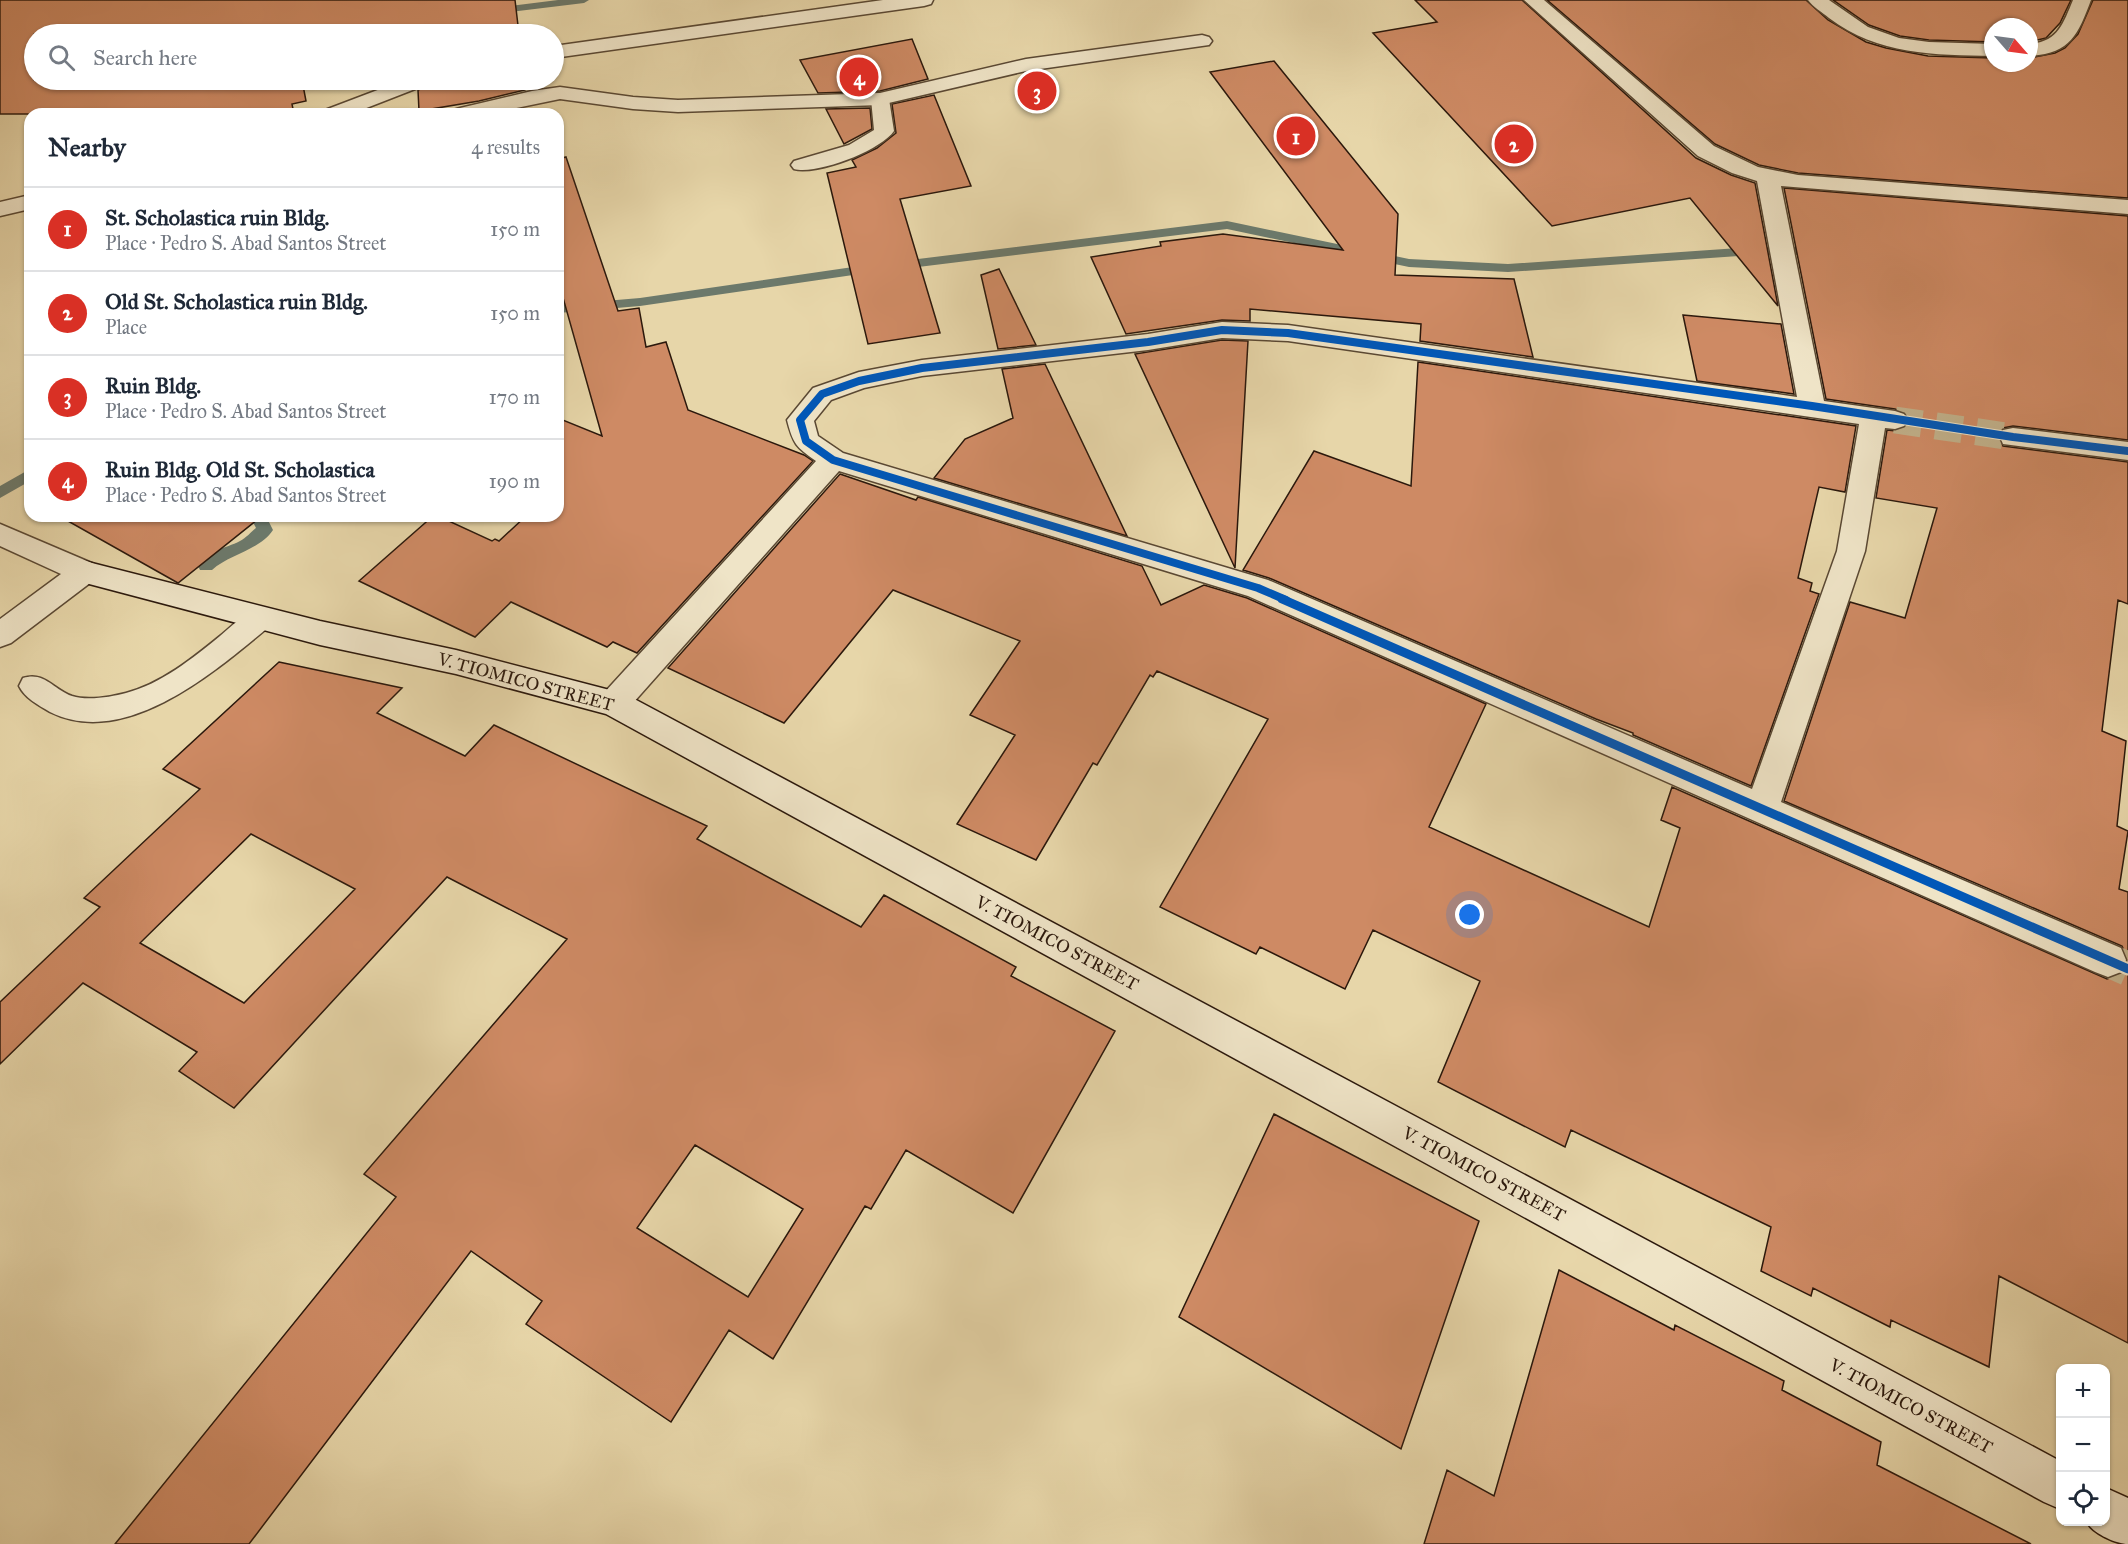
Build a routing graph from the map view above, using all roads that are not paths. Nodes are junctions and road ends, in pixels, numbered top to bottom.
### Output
1 (924, 0) edge
2 (1533, 0) edge
3 (1817, 0) edge
4 (2082, 0) edge
5 (1202, 41) dead end
6 (2038, 48) edge
7 (1984, 50) edge
8 (564, 51) edge
9 (395, 90) edge
10 (560, 90) edge
11 (560, 93) junction
12 (880, 99) junction
13 (348, 108) edge
14 (485, 108) edge
15 (801, 165) dead end
16 (1768, 178) junction
17 (24, 203) edge
18 (2128, 207) edge
19 (0, 209) edge
20 (1812, 406) junction
21 (2013, 437) tunnel mouth
22 (2128, 451) edge
23 (832, 460) junction
24 (0, 534) edge
25 (84, 572) junction
26 (261, 618) junction
27 (0, 634) edge
28 (33, 686) dead end
29 (615, 703) junction
30 (1762, 809) junction
31 (2108, 960) tunnel mouth
32 (2056, 1483) edge
33 (2110, 1513) edge
34 (2128, 1523) edge

1 - 8 street
2 - 16 street
3 - 7 street
4 - 6 street
5 - 12 street
9 - 13 street
10 - 11 street
11 - 12 street
11 - 14 street
12 - 15 lane
16 - 18 street
16 - 20 street
17 - 19 street
20 - 23 street
20 - 30 street
21 - 22 street
23 - 29 street
23 - 30 street
24 - 25 street, V. TIOMICO STREET
25 - 26 street, V. TIOMICO STREET
25 - 27 street
26 - 28 lane
26 - 29 street, V. TIOMICO STREET
29 - 32 street, V. TIOMICO STREET
30 - 31 street
33 - 34 street

